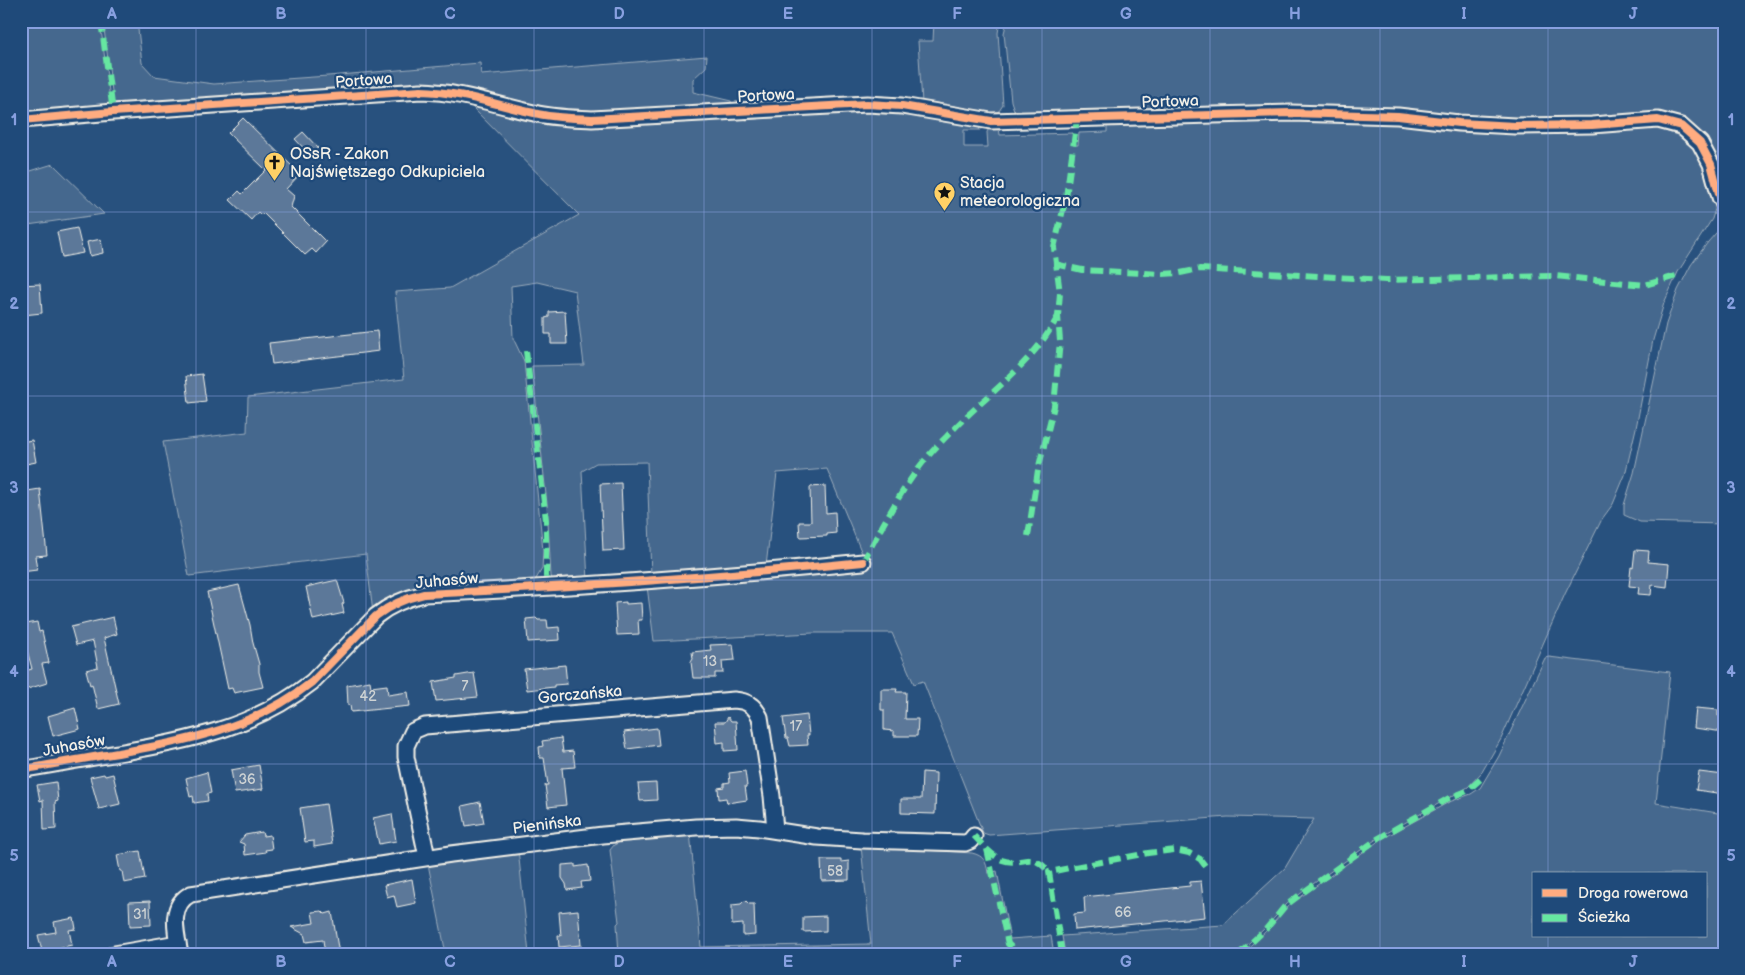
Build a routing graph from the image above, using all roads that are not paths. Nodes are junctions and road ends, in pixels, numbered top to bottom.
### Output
1 (21, 120) edge
2 (1724, 203) edge
3 (863, 562) dead end
4 (21, 770) edge
5 (775, 830) junction
6 (974, 836) dead end
7 (427, 858) junction
8 (179, 948) edge
9 (114, 954) edge

1 - 2 street, Portowa
3 - 4 street, Juhasów
5 - 6 street, Pienińska
5 - 7 street, Pienińska
5 - 7 street, Gorczańska
7 - 8 street, Pienińska
8 - 9 street

